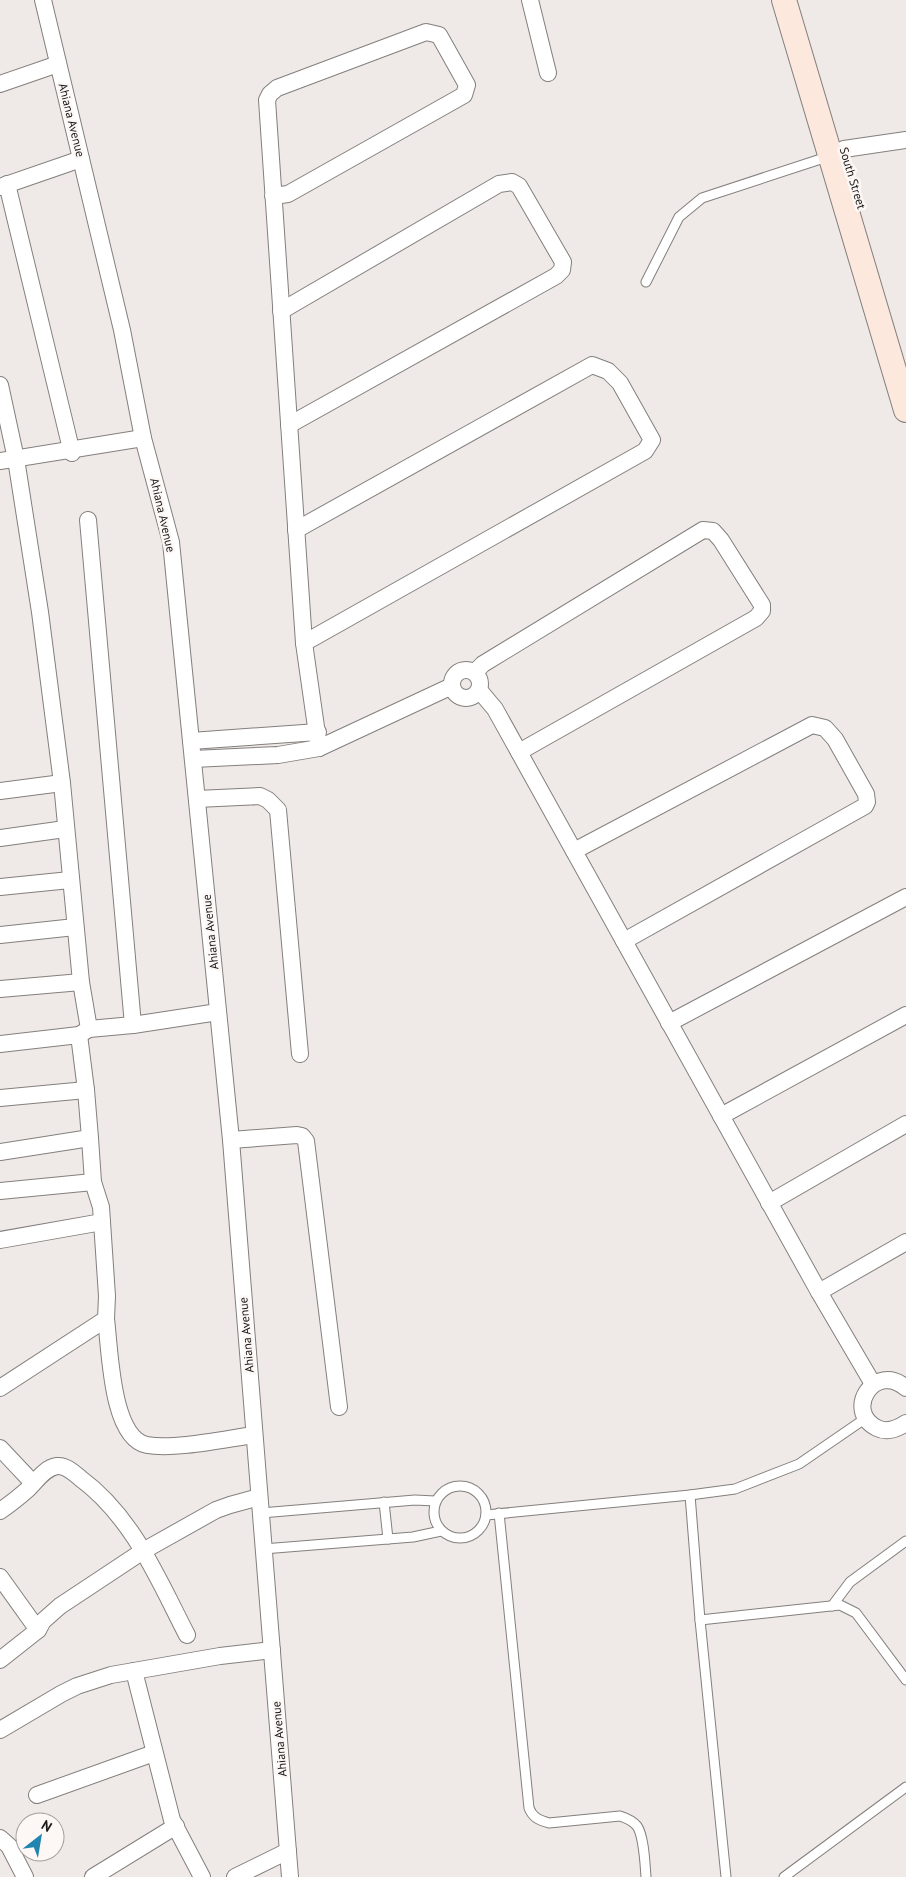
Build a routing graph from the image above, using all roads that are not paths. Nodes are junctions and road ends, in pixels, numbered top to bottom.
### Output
1 (42, 0) edge
2 (530, 0) edge
3 (784, 0) edge
4 (798, 0) edge
5 (58, 64) junction
6 (548, 73) dead end
7 (0, 84) edge
8 (906, 140) edge
9 (838, 152) junction
10 (81, 159) junction
11 (3, 186) edge
12 (273, 196) junction
13 (646, 282) dead end
14 (281, 311) junction
15 (906, 356) edge
16 (0, 384) edge
17 (906, 410) edge
18 (289, 425) junction
19 (143, 438) junction
20 (71, 451) junction
21 (8, 460) edge
22 (88, 520) dead end
23 (296, 530) junction
24 (304, 644) junction
25 (475, 672) junction
26 (452, 686) junction
27 (479, 690) junction
28 (318, 740) junction
29 (191, 741) junction
30 (519, 752) junction
31 (193, 759) junction
32 (62, 783) junction
33 (0, 791) edge
34 (197, 799) junction
35 (65, 829) junction
36 (0, 838) edge
37 (574, 851) junction
38 (70, 880) junction
39 (0, 887) edge
40 (906, 897) edge
41 (75, 927) junction
42 (0, 935) edge
43 (624, 941) junction
44 (81, 982) junction
45 (0, 989) edge
46 (218, 1012) junction
47 (906, 1015) edge
48 (669, 1023) junction
49 (133, 1025) junction
50 (84, 1032) junction
51 (0, 1044) edge
52 (300, 1054) dead end
53 (86, 1090) junction
54 (0, 1098) edge
55 (721, 1116) junction
56 (906, 1124) edge
57 (90, 1138) junction
58 (231, 1140) junction
59 (0, 1152) edge
60 (93, 1182) junction
61 (0, 1191) edge
62 (769, 1203) junction
63 (102, 1222) junction
64 (0, 1240) edge
65 (906, 1242) edge
66 (819, 1292) junction
67 (106, 1319) junction
68 (873, 1384) junction
69 (0, 1388) edge
70 (906, 1388) edge
71 (339, 1407) dead end
72 (866, 1418) junction
73 (904, 1429) edge
74 (254, 1435) junction
75 (0, 1448) edge
76 (33, 1483) junction
77 (690, 1495) junction
78 (435, 1501) junction
79 (384, 1502) junction
80 (260, 1505) junction
81 (0, 1511) edge
82 (499, 1514) junction
83 (486, 1515) junction
84 (441, 1530) junction
85 (388, 1539) junction
86 (906, 1541) edge
87 (264, 1549) junction
88 (143, 1551) junction
89 (0, 1576) edge
90 (832, 1606) junction
91 (700, 1620) junction
92 (38, 1630) junction
93 (187, 1635) dead end
94 (272, 1650) junction
95 (0, 1660) edge
96 (134, 1671) junction
97 (906, 1680) edge
98 (0, 1730) edge
99 (154, 1753) junction
100 (906, 1787) edge
101 (37, 1795) dead end
102 (176, 1826) junction
103 (0, 1838) edge
104 (288, 1851) junction
105 (25, 1877) edge
106 (93, 1877) edge
107 (202, 1877) edge
108 (235, 1877) edge
109 (290, 1877) edge
110 (646, 1877) edge
111 (726, 1877) edge
112 (784, 1877) edge

1 - 5 street, Ahiana Avenue
2 - 6 street
3 - 9 street
4 - 9 street, South Street
5 - 7 street
5 - 10 street, Ahiana Avenue
8 - 9 street
9 - 13 lane
9 - 15 street, South Street
9 - 17 street
10 - 11 street
10 - 19 street, Ahiana Avenue
11 - 20 street
12 - 12 street
12 - 14 street
14 - 18 street
14 - 18 street
16 - 21 street
18 - 23 street
19 - 20 street
19 - 29 street, Ahiana Avenue
20 - 21 street
21 - 32 street
22 - 49 street
23 - 24 street
23 - 24 street
24 - 28 street
25 - 26 street
25 - 27 street
25 - 30 street
26 - 27 street
26 - 28 street
27 - 30 street
28 - 29 street
28 - 31 street
29 - 31 street, Ahiana Avenue
30 - 37 street
31 - 34 street, Ahiana Avenue
32 - 33 street
32 - 35 street
34 - 46 street, Ahiana Avenue
34 - 52 street
35 - 36 street
35 - 38 street
37 - 43 street
37 - 43 street
38 - 39 street
38 - 41 street
40 - 48 street
41 - 42 street
41 - 44 street
43 - 48 street
44 - 45 street
44 - 50 street
46 - 49 street
46 - 58 street, Ahiana Avenue
47 - 55 street
48 - 55 street
49 - 50 street
50 - 51 street
50 - 53 street
53 - 54 street
53 - 57 street
55 - 62 street
56 - 62 street
57 - 59 street
57 - 60 street
58 - 71 street
58 - 74 street, Ahiana Avenue
60 - 61 street
60 - 63 street
62 - 66 street
63 - 64 street
63 - 67 street
65 - 66 street
66 - 68 street
67 - 69 street
67 - 74 street
68 - 70 street
68 - 72 street
72 - 73 street
72 - 77 lane
74 - 80 street, Ahiana Avenue
75 - 76 street
76 - 81 street
76 - 88 street
77 - 82 lane
77 - 91 lane
78 - 79 lane
78 - 83 lane
78 - 84 lane
79 - 80 lane
79 - 85 lane
80 - 87 street, Ahiana Avenue
80 - 88 street
82 - 83 lane
82 - 110 lane
83 - 84 lane
84 - 85 lane
85 - 87 lane
86 - 90 lane
87 - 94 street, Ahiana Avenue
88 - 92 street
88 - 93 street
89 - 92 street
90 - 91 lane
90 - 97 lane
91 - 111 lane
92 - 95 street
94 - 96 street
94 - 104 street, Ahiana Avenue
96 - 98 street
96 - 99 street
99 - 101 street
99 - 102 street
100 - 112 lane
102 - 106 street
102 - 107 street
103 - 105 street
104 - 108 street
104 - 109 street, Ahiana Avenue

